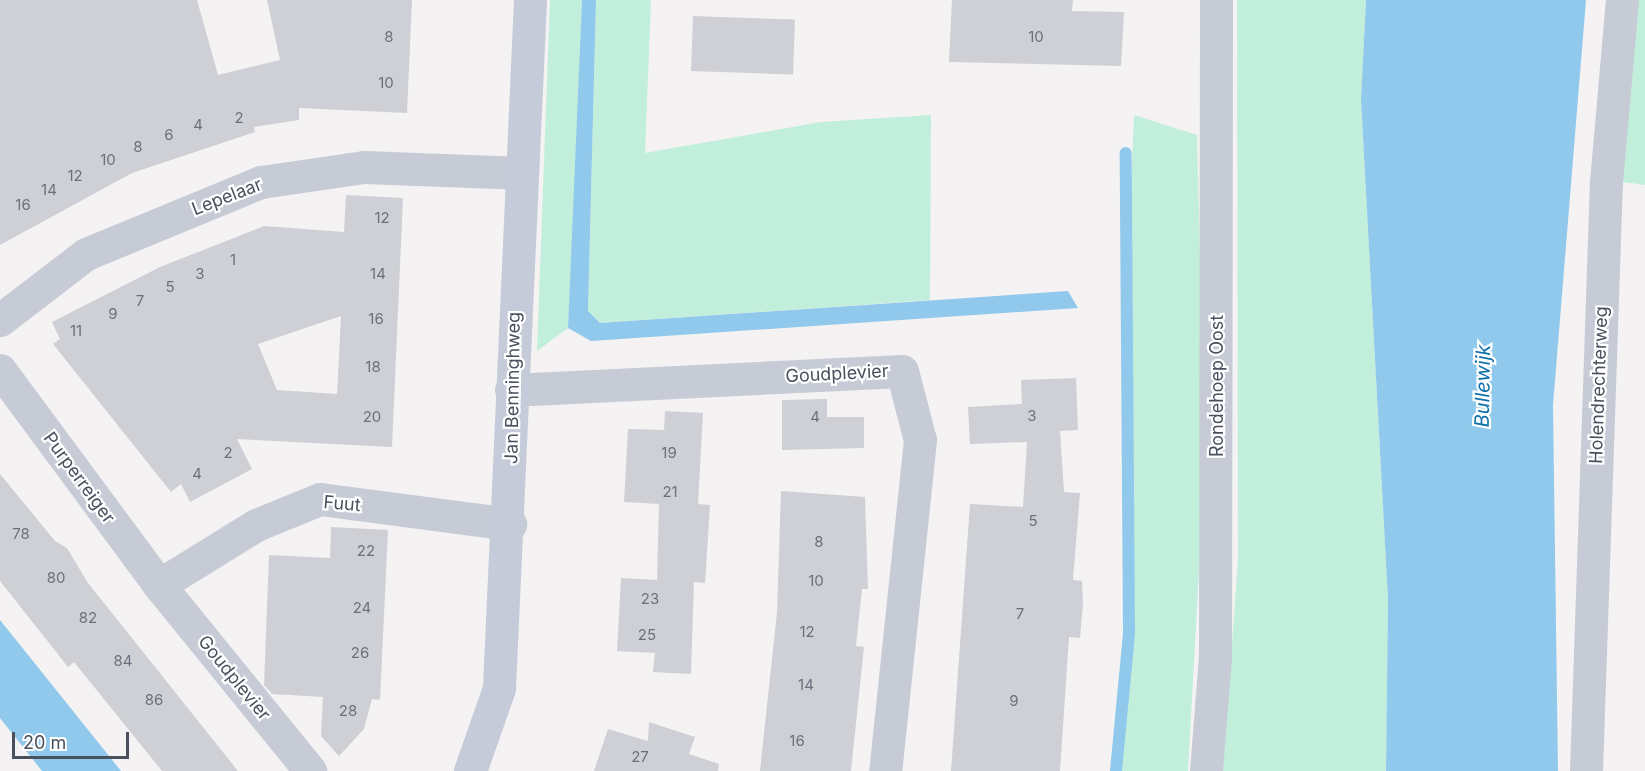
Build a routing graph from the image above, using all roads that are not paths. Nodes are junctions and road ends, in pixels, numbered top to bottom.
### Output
1 (530, 0) edge
2 (1216, 0) edge
3 (1622, 0) edge
4 (520, 173) junction
5 (0, 320) edge
6 (0, 370) edge
7 (511, 390) junction
8 (510, 524) junction
9 (159, 585) junction
10 (310, 771) edge
11 (470, 771) edge
12 (885, 771) edge
13 (1206, 771) edge
14 (1586, 771) edge

1 - 4 street, Jan Benninghweg
2 - 13 street, Rondehoep Oost
3 - 14 street, Holendrechterweg
4 - 5 street, Lepelaar
4 - 7 street, Jan Benninghweg
6 - 9 street, Purperreiger
7 - 8 street, Jan Benninghweg
7 - 12 street, Goudplevier
8 - 9 street, Fuut
8 - 11 street, Jan Benninghweg
9 - 10 street, Goudplevier

